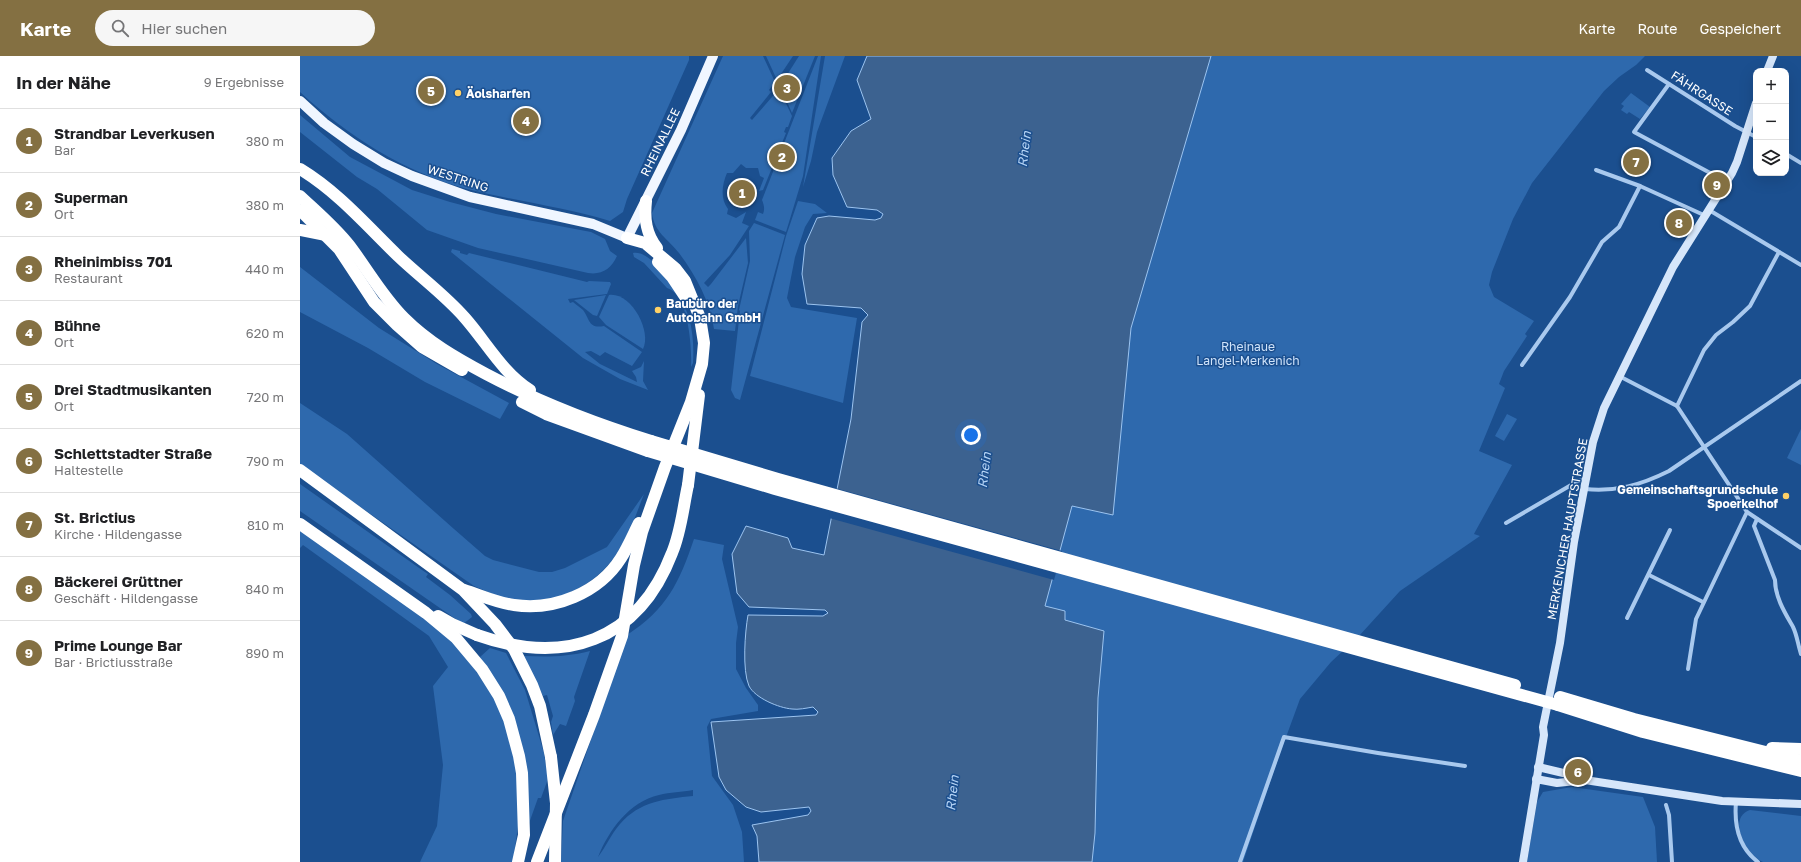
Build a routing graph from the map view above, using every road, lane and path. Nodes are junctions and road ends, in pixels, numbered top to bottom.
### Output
1 (714, 56) edge
2 (1773, 56) edge
3 (1768, 68) edge
4 (1647, 70) dead end
5 (1669, 84) junction
6 (300, 101) edge
7 (1756, 104) edge
8 (1747, 132) junction
9 (1753, 135) edge
10 (1789, 156) edge
11 (1801, 163) edge
12 (1596, 170) dead end
13 (303, 171) edge
14 (1727, 182) junction
15 (1640, 186) junction
16 (300, 196) edge
17 (646, 201) junction
18 (300, 210) edge
19 (1708, 213) junction
20 (300, 230) edge
21 (326, 235) junction
22 (627, 238) junction
23 (1779, 252) junction
24 (670, 263) junction
25 (1801, 265) edge
26 (702, 364) junction
27 (1522, 365) dead end
28 (1618, 376) junction
29 (1801, 380) edge
30 (1677, 406) junction
31 (566, 413) junction
32 (649, 446) junction
33 (1704, 448) junction
34 (300, 470) edge
35 (1586, 480) junction
36 (1584, 489) junction
37 (1747, 512) junction
38 (643, 514) junction
39 (1757, 519) junction
40 (1506, 523) dead end
41 (300, 524) edge
42 (1670, 530) dead end
43 (1801, 548) edge
44 (366, 571) junction
45 (1648, 575) junction
46 (463, 590) junction
47 (1703, 602) junction
48 (1627, 618) dead end
49 (1801, 654) edge
50 (1688, 669) dead end
51 (1559, 701) junction
52 (1727, 743) junction
53 (1801, 749) edge
54 (1801, 761) edge
55 (1465, 766) dead end
56 (1538, 767) junction
57 (1801, 771) edge
58 (1536, 779) junction
59 (1585, 780) junction
60 (1736, 802) junction
61 (1801, 804) edge
62 (1666, 805) dead end
63 (518, 862) edge
64 (530, 862) edge
65 (537, 862) edge
66 (555, 862) edge
67 (1240, 862) edge
68 (1523, 862) edge
69 (1672, 862) edge
70 (1758, 862) edge

1 - 17 main road, RHEINALLEE
2 - 3 street
4 - 5 street, FÄHRGASSE
5 - 8 street, FÄHRGASSE
5 - 14 street
6 - 22 main road, WESTRING
7 - 8 street, MERKENICHER HAUPTSTRASSE
8 - 9 street, FÄHRGASSE
8 - 14 street, MERKENICHER HAUPTSTRASSE
10 - 11 street
12 - 15 street
13 - 31 highway
14 - 19 street, MERKENICHER HAUPTSTRASSE
15 - 19 street
15 - 27 street
16 - 31 highway
17 - 22 main road, RHEINALLEE
17 - 24 highway
18 - 21 highway
19 - 23 street
19 - 28 street, MERKENICHER HAUPTSTRASSE
20 - 21 highway
21 - 32 highway
22 - 24 highway
22 - 38 highway
23 - 25 street
23 - 30 street
24 - 26 highway
26 - 44 highway, bridge
26 - 65 highway
28 - 30 street
28 - 35 street, MERKENICHER HAUPTSTRASSE
29 - 33 street
30 - 33 street
31 - 32 highway
32 - 51 highway, bridge
33 - 36 street
33 - 37 street
34 - 46 highway
35 - 36 street, MERKENICHER HAUPTSTRASSE
35 - 40 street
36 - 56 street, MERKENICHER HAUPTSTRASSE
37 - 39 street
37 - 47 street
38 - 46 highway
38 - 64 highway
39 - 43 street
39 - 49 street
41 - 44 highway
42 - 45 street
44 - 63 highway
45 - 47 street
45 - 48 street
46 - 66 highway, bridge
47 - 50 street
51 - 52 highway
51 - 57 highway
52 - 53 highway
52 - 54 highway
55 - 67 street
56 - 58 street, MERKENICHER HAUPTSTRASSE
56 - 59 street
58 - 59 street
58 - 68 street, MERKENICHER HAUPTSTRASSE
59 - 60 street
60 - 61 street
60 - 70 street
62 - 69 street

